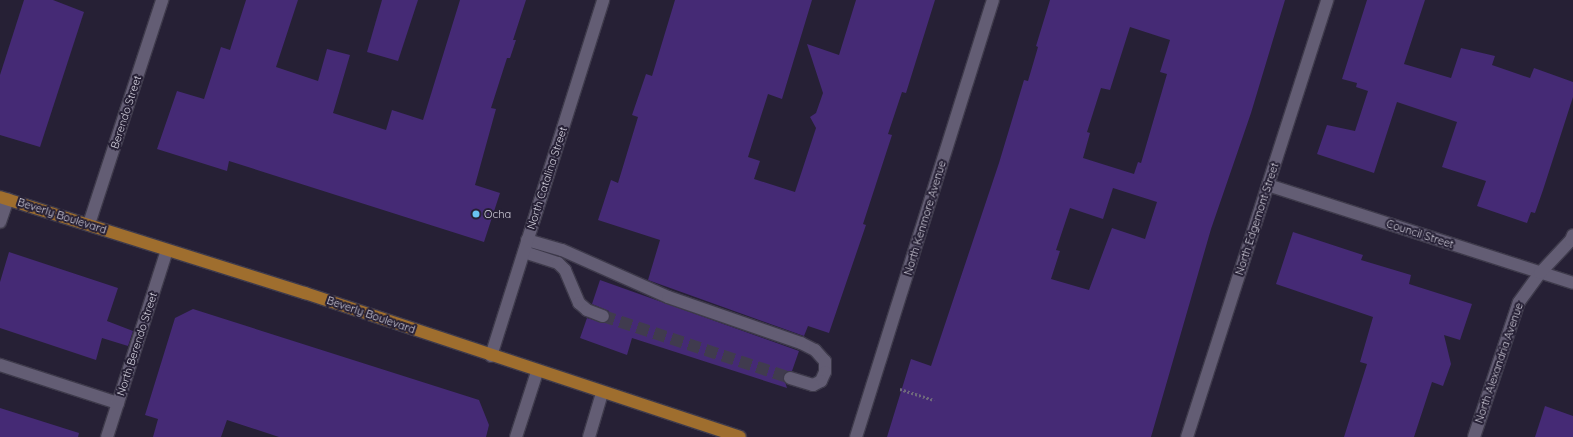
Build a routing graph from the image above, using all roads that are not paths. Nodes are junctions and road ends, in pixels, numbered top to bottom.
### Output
1 (162, 0) edge
2 (604, 0) edge
3 (993, 0) edge
4 (1327, 0) edge
5 (1268, 185) junction
6 (4, 198) edge
7 (0, 222) edge
8 (90, 224) junction
9 (1573, 235) edge
10 (527, 240) junction
11 (167, 250) junction
12 (524, 252) junction
13 (1540, 273) junction
14 (1573, 283) edge
15 (603, 316) tunnel mouth
16 (491, 356) junction
17 (0, 365) edge
18 (537, 372) junction
19 (790, 378) tunnel mouth
20 (602, 393) junction
21 (118, 403) junction
22 (107, 437) edge
23 (516, 437) edge
24 (588, 437) edge
25 (740, 437) edge
26 (856, 437) edge
27 (1187, 437) edge
28 (1474, 437) edge

1 - 8 street, Berendo Street
2 - 10 street, North Catalina Street
3 - 26 street, North Kenmore Avenue
4 - 5 street, North Edgemont Street
5 - 13 street, Council Street
5 - 27 street, North Edgemont Street
6 - 7 street
6 - 8 main road, Beverly Boulevard
8 - 11 main road, Beverly Boulevard
9 - 13 street, North Alexandria Avenue
10 - 12 street, North Catalina Street
10 - 19 street
11 - 16 main road, Beverly Boulevard
11 - 21 street, North Berendo Street
12 - 15 street
12 - 16 street, North Catalina Street
13 - 14 street, Council Street
13 - 28 street, North Alexandria Avenue
16 - 18 main road, Beverly Boulevard
17 - 21 street
18 - 20 main road, Beverly Boulevard
18 - 23 street
20 - 24 street
20 - 25 main road, Beverly Boulevard
21 - 22 street, North Berendo Street

